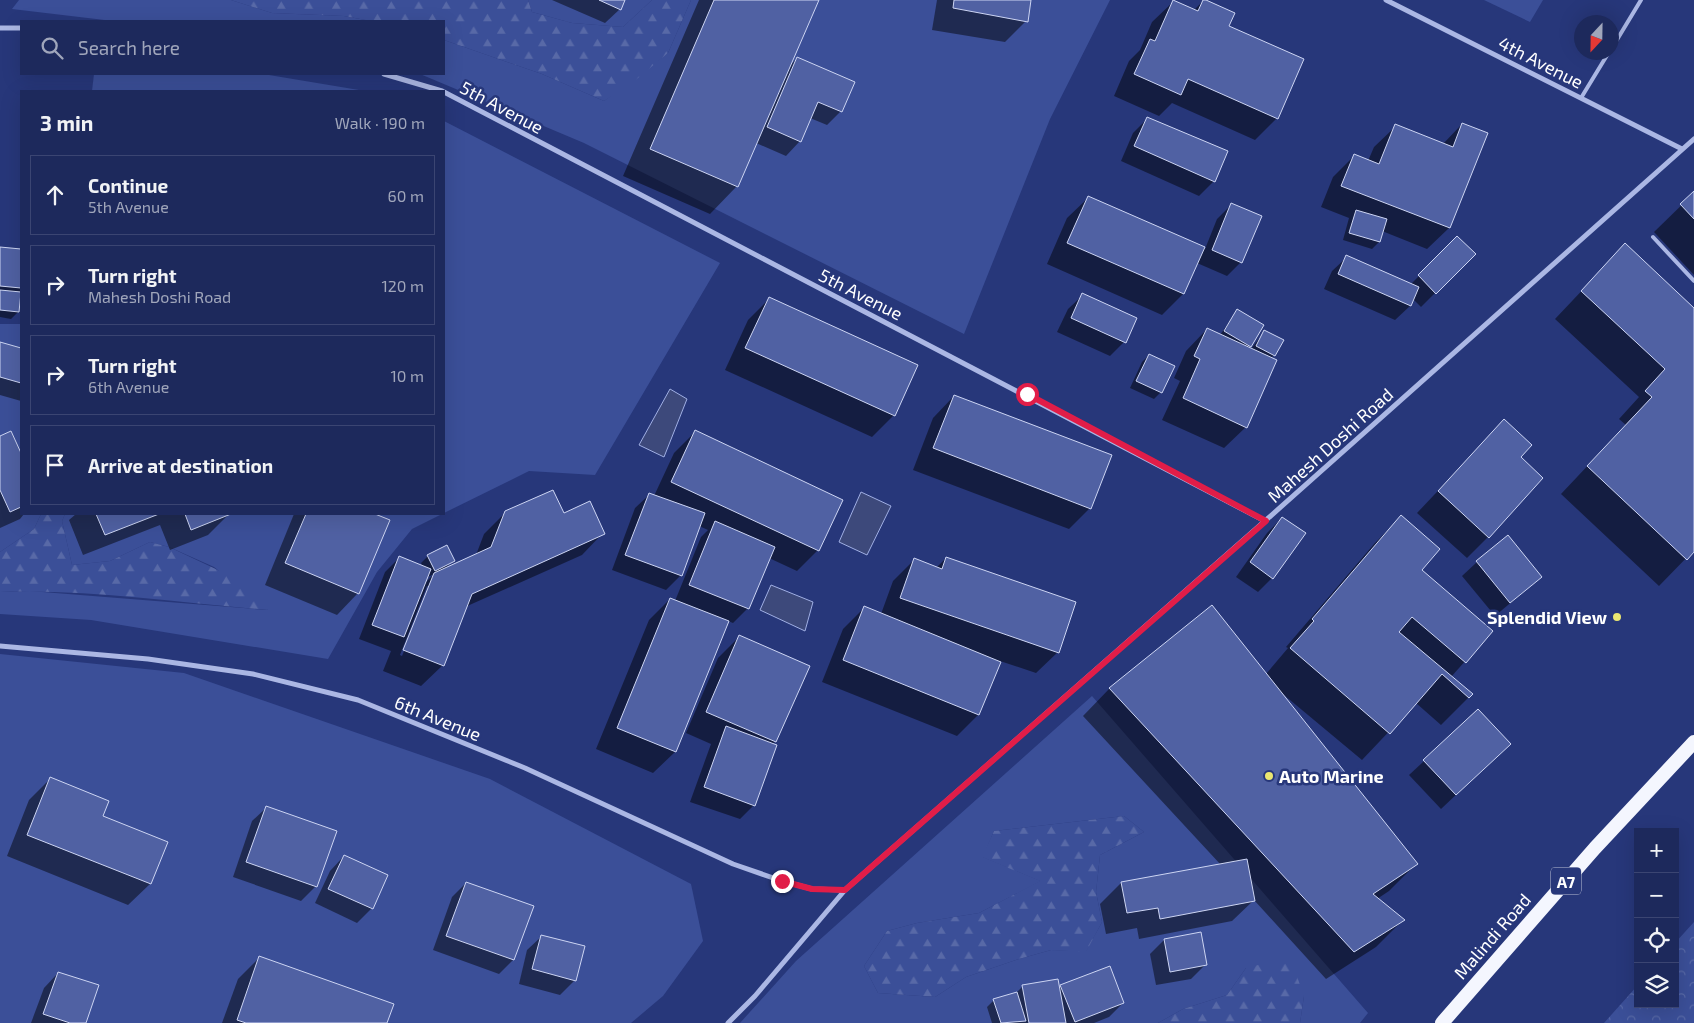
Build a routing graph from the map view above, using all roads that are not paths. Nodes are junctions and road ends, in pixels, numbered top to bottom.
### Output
1 (1386, 0) edge
2 (1640, 0) edge
3 (0, 28) edge
4 (20, 28) edge
5 (1619, 36) edge
6 (1603, 60) edge
7 (387, 75) edge
8 (436, 90) edge
9 (445, 93) edge
10 (1581, 98) junction
11 (1694, 139) edge
12 (1682, 149) junction
13 (1652, 237) dead end
14 (1694, 281) edge
15 (1266, 521) junction
16 (0, 646) edge
17 (1694, 742) edge
18 (845, 890) junction
19 (728, 1023) edge
20 (1442, 1023) edge

1 - 10 street, 4th Avenue
2 - 5 lane
3 - 4 street
6 - 10 lane
7 - 8 street, 5th Avenue
9 - 15 street, 5th Avenue
10 - 12 street, 4th Avenue
11 - 12 street, Mahesh Doshi Road
12 - 15 street, Mahesh Doshi Road
13 - 14 lane
15 - 18 street, Mahesh Doshi Road
16 - 18 street, 6th Avenue
17 - 20 highway, Malindi Road / A7
18 - 19 street, Mahesh Doshi Road

